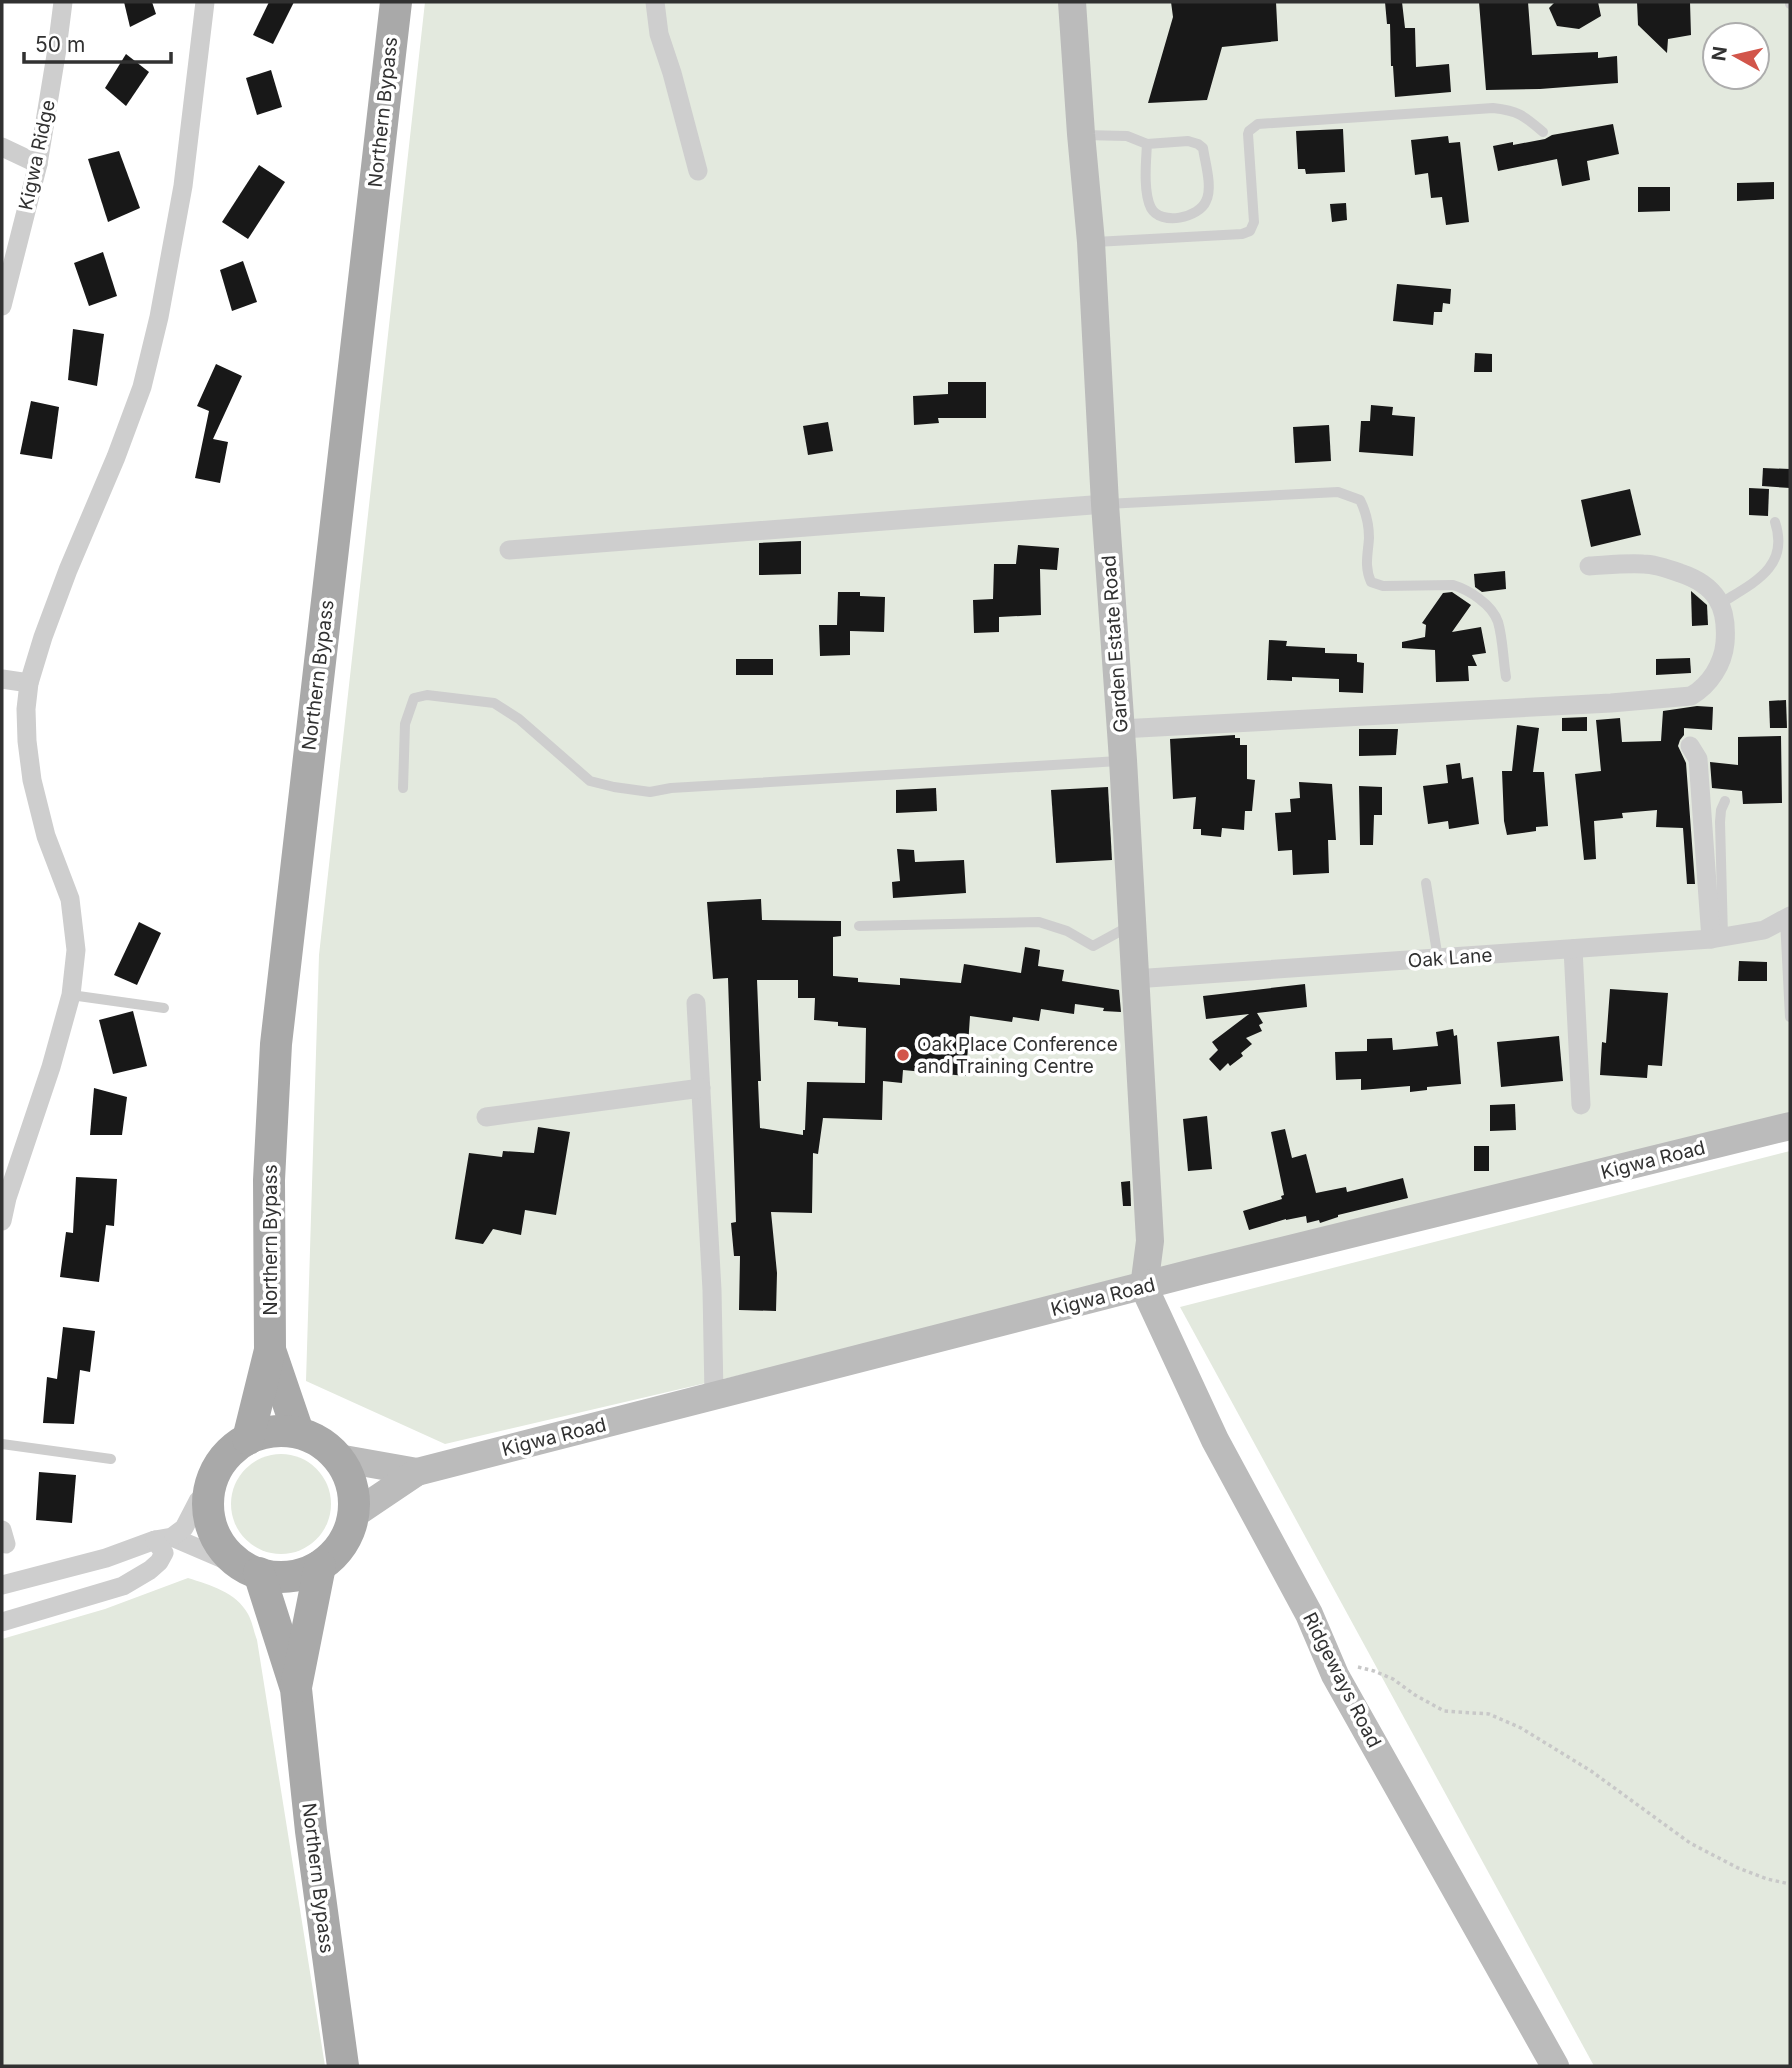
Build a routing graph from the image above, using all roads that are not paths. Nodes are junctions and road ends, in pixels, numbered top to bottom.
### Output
1 (63, 2) edge
2 (205, 2) edge
3 (396, 2) edge
4 (655, 2) edge
5 (1072, 2) edge
6 (1543, 132) dead end
7 (1081, 134) junction
8 (1147, 144) junction
9 (2, 146) edge
10 (38, 164) junction
11 (698, 171) dead end
12 (1091, 242) junction
13 (2, 306) edge
14 (1105, 504) junction
15 (1775, 522) dead end
16 (509, 550) dead end
17 (1589, 566) dead end
18 (1721, 603) junction
19 (1506, 677) dead end
20 (2, 679) edge
21 (29, 683) junction
22 (1120, 729) junction
23 (1690, 746) dead end
24 (1123, 760) junction
25 (404, 789) dead end
26 (1725, 801) dead end
27 (1426, 883) dead end
28 (1788, 918) edge
29 (859, 926) dead end
30 (1717, 938) junction
31 (1573, 949) junction
32 (1438, 959) junction
33 (1135, 979) junction
34 (71, 995) junction
35 (696, 1003) dead end
36 (164, 1008) dead end
37 (1790, 1017) edge
38 (701, 1088) junction
39 (1581, 1105) dead end
40 (486, 1116) dead end
41 (1790, 1126) edge
42 (2, 1221) edge
43 (1144, 1287) junction
44 (270, 1350) junction
45 (715, 1395) junction
46 (298, 1433) junction
47 (248, 1439) junction
48 (2, 1444) edge
49 (338, 1458) junction
50 (111, 1459) dead end
51 (417, 1472) junction
52 (209, 1490) junction
53 (353, 1515) junction
54 (164, 1539) junction
55 (320, 1566) junction
56 (254, 1572) junction
57 (2, 1585) edge
58 (2, 1622) edge
59 (296, 1689) junction
60 (344, 2066) edge
61 (1555, 2066) edge

1 - 10 street, Kigwa Ridge
2 - 21 street
3 - 44 main road, Northern Bypass
4 - 11 street
5 - 7 street, Garden Estate Road
6 - 12 lane
7 - 8 lane
7 - 12 street, Garden Estate Road
8 - 8 lane
9 - 10 street
10 - 13 street, Kigwa Ridge
12 - 14 street, Garden Estate Road
14 - 16 street
14 - 19 lane
14 - 22 street, Garden Estate Road
15 - 18 lane
17 - 18 street
18 - 22 street
20 - 21 street
21 - 34 street
22 - 24 street, Garden Estate Road
23 - 30 street
24 - 25 lane
24 - 33 street, Garden Estate Road
26 - 30 lane
27 - 32 lane
28 - 30 street, Oak Lane
28 - 37 lane
29 - 33 lane
30 - 31 street, Oak Lane
31 - 32 street, Oak Lane
31 - 39 street
32 - 33 street, Oak Lane
33 - 43 street, Garden Estate Road
34 - 36 lane
34 - 42 street
35 - 38 street
38 - 40 street
38 - 45 street
41 - 43 street, Kigwa Road
43 - 45 street, Kigwa Road
43 - 61 street, Ridgeways Road
44 - 46 main road
44 - 47 main road
45 - 51 street, Kigwa Road
46 - 47 main road
46 - 49 main road
47 - 52 main road
48 - 50 lane
49 - 51 street
49 - 53 main road
51 - 53 street
52 - 54 street
52 - 56 main road
53 - 55 main road
54 - 56 street
54 - 57 street
54 - 58 street
55 - 56 main road
55 - 59 main road
56 - 59 main road
59 - 60 main road, Northern Bypass

